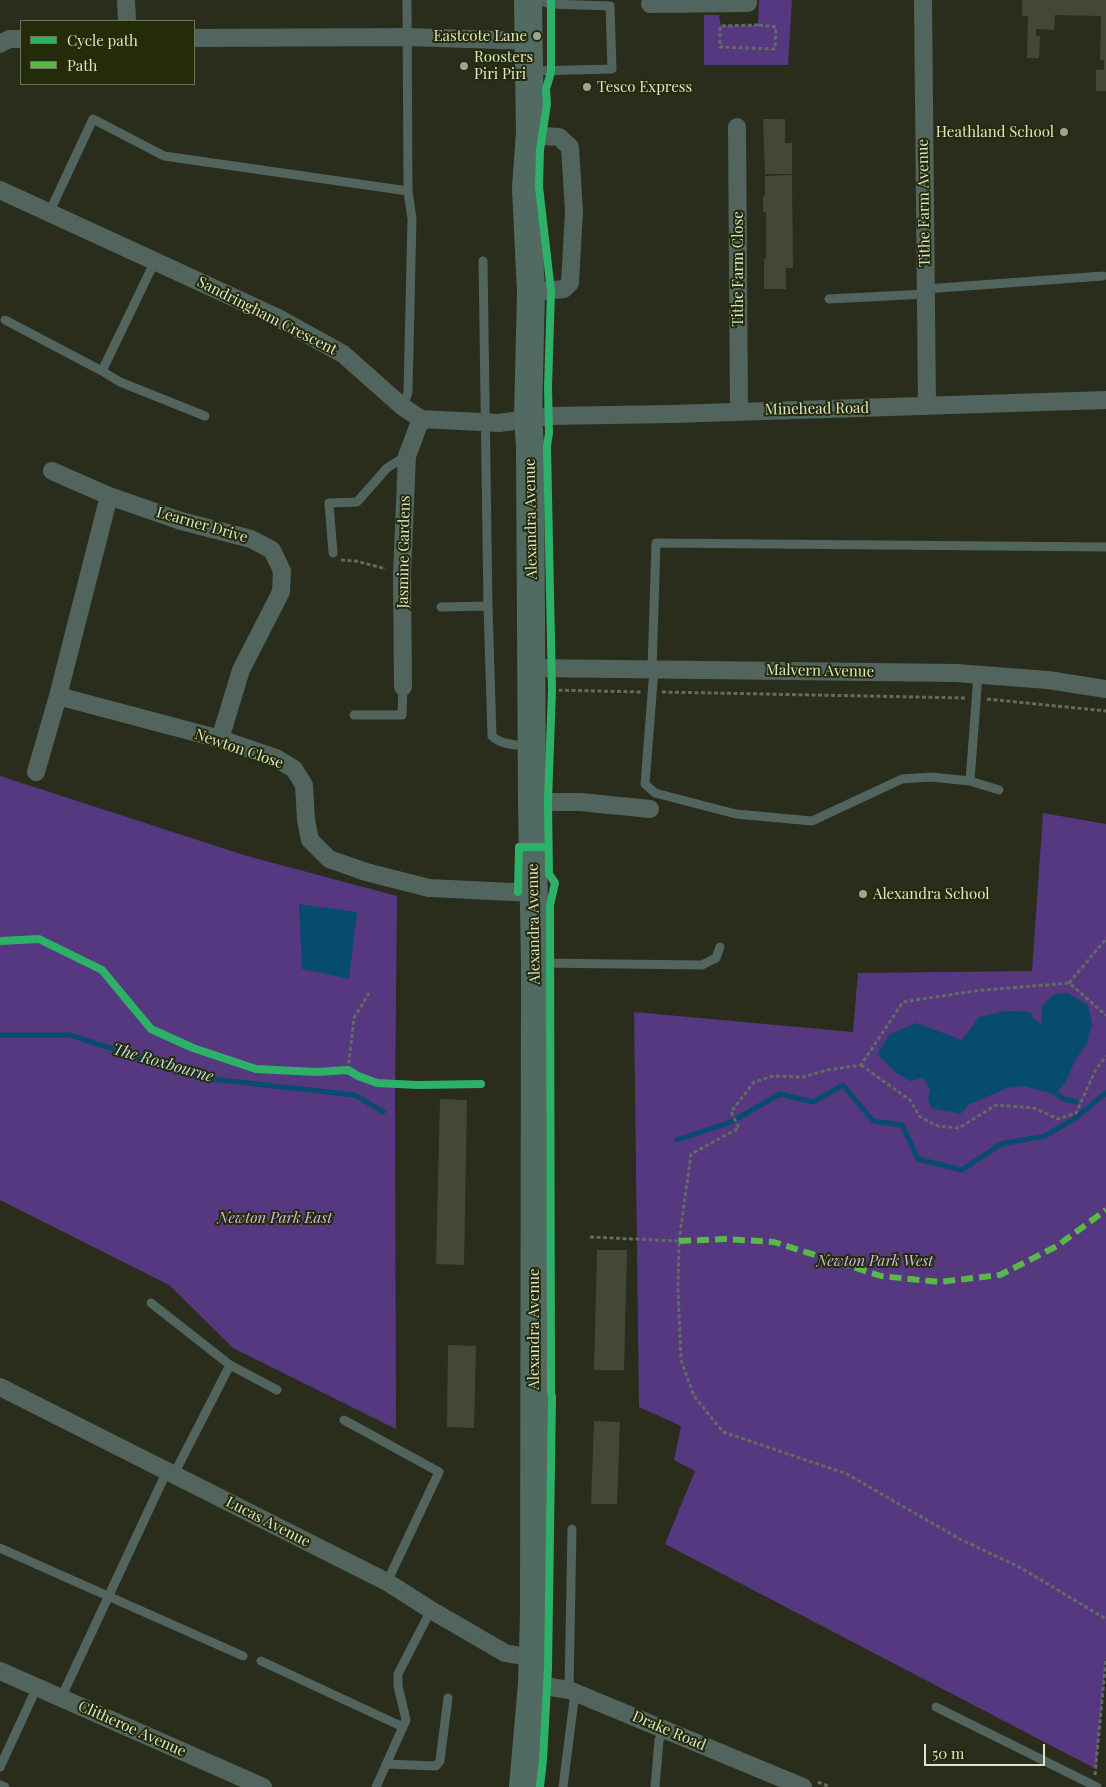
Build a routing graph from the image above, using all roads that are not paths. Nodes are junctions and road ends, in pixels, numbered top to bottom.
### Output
1 (126, 0) edge
2 (407, 0) edge
3 (528, 0) edge
4 (535, 0) edge
5 (748, 0) edge
6 (923, 0) edge
7 (650, 4) dead end
8 (127, 20) edge
9 (195, 38) edge
10 (408, 38) junction
11 (20, 39) edge
12 (528, 41) junction
13 (0, 44) edge
14 (528, 71) junction
15 (737, 127) dead end
16 (530, 132) junction
17 (0, 190) edge
18 (408, 191) junction
19 (49, 213) junction
20 (155, 261) junction
21 (483, 261) dead end
22 (1103, 276) dead end
23 (531, 292) junction
24 (925, 292) junction
25 (829, 299) dead end
26 (5, 320) dead end
27 (102, 371) junction
28 (1106, 400) edge
29 (927, 406) junction
30 (403, 407) junction
31 (739, 411) junction
32 (205, 416) dead end
33 (528, 418) junction
34 (421, 419) junction
35 (485, 423) junction
36 (407, 456) junction
37 (52, 471) dead end
38 (108, 496) junction
39 (1106, 547) edge
40 (333, 553) road end
41 (488, 606) junction
42 (441, 607) dead end
43 (542, 669) junction
44 (653, 669) junction
45 (978, 675) junction
46 (403, 687) joint
47 (1106, 689) edge
48 (58, 696) junction
49 (354, 715) dead end
50 (220, 739) junction
51 (532, 747) junction
52 (36, 772) dead end
53 (970, 781) junction
54 (998, 790) dead end
55 (532, 802) junction
56 (650, 809) dead end
57 (533, 893) junction
58 (720, 947) dead end
59 (534, 963) junction
60 (151, 1302) dead end
61 (230, 1365) junction
62 (0, 1387) edge
63 (277, 1390) dead end
64 (344, 1420) dead end
65 (170, 1472) junction
66 (572, 1529) dead end
67 (0, 1548) edge
68 (387, 1582) junction
69 (108, 1596) junction
70 (431, 1610) junction
71 (243, 1656) dead end
72 (261, 1661) dead end
73 (0, 1671) edge
74 (533, 1671) junction
75 (37, 1687) junction
76 (572, 1691) junction
77 (61, 1698) junction
78 (448, 1698) dead end
79 (936, 1707) dead end
80 (403, 1727) junction
81 (664, 1729) junction
82 (386, 1764) junction
83 (0, 1767) edge
84 (1080, 1783) edge
85 (0, 1785) edge
86 (5, 1787) edge
87 (263, 1787) edge
88 (376, 1787) edge
89 (523, 1787) edge
90 (563, 1787) edge
91 (655, 1787) edge
92 (803, 1787) edge
93 (1097, 1787) edge

1 - 8 street
2 - 10 lane
3 - 12 main road, Alexandra Avenue
4 - 14 lane
5 - 7 street
6 - 24 street, Tithe Farm Avenue
9 - 10 street
10 - 12 street
10 - 18 lane
11 - 13 street
12 - 14 main road, Alexandra Avenue
14 - 16 main road, Alexandra Avenue
15 - 31 street, Tithe Farm Close
16 - 23 main road, Alexandra Avenue
16 - 23 street
17 - 19 street, Sandringham Crescent
18 - 19 lane
18 - 30 lane
19 - 20 street, Sandringham Crescent
20 - 27 lane
20 - 30 street, Sandringham Crescent
21 - 35 lane
22 - 24 lane
23 - 33 main road, Alexandra Avenue
24 - 25 lane
24 - 29 street, Tithe Farm Avenue
26 - 27 lane
27 - 32 lane
28 - 29 street, Minehead Road
29 - 31 street, Minehead Road
30 - 34 street, Sandringham Crescent
31 - 33 street, Minehead Road
33 - 35 street
33 - 43 main road, Alexandra Avenue
34 - 35 street
34 - 36 street, Jasmine Gardens
35 - 41 lane
36 - 40 lane
36 - 46 street, Jasmine Gardens
37 - 38 street, Learner Drive
38 - 48 street
38 - 50 street, Learner Drive
39 - 44 lane
41 - 42 lane
41 - 51 lane
43 - 44 street, Malvern Avenue
43 - 51 main road, Alexandra Avenue
44 - 45 street, Malvern Avenue
44 - 53 lane
45 - 47 street, Malvern Avenue
45 - 53 lane
46 - 49 lane
48 - 50 street, Newton Close
48 - 52 street
50 - 57 street, Newton Close
51 - 55 main road, Alexandra Avenue
53 - 54 lane
55 - 56 street
55 - 57 main road, Alexandra Avenue
57 - 59 main road, Alexandra Avenue
58 - 59 lane
59 - 74 main road, Alexandra Avenue
60 - 61 lane
61 - 63 lane
61 - 65 lane
62 - 65 street, Lucas Avenue
64 - 68 lane
65 - 68 street, Lucas Avenue
65 - 69 lane
66 - 76 lane
67 - 69 lane
68 - 70 street, Lucas Avenue
69 - 71 lane
69 - 77 lane
70 - 74 street, Lucas Avenue
70 - 80 lane
72 - 80 lane
73 - 75 street, Clitheroe Avenue
74 - 76 street, Drake Road
74 - 89 main road, Alexandra Avenue
75 - 77 street, Clitheroe Avenue
75 - 83 lane
76 - 81 street, Drake Road
76 - 90 lane
77 - 87 street, Clitheroe Avenue
78 - 82 lane
79 - 84 lane
80 - 82 lane
81 - 91 lane
81 - 92 street, Drake Road
82 - 88 lane
84 - 93 lane
85 - 86 lane

